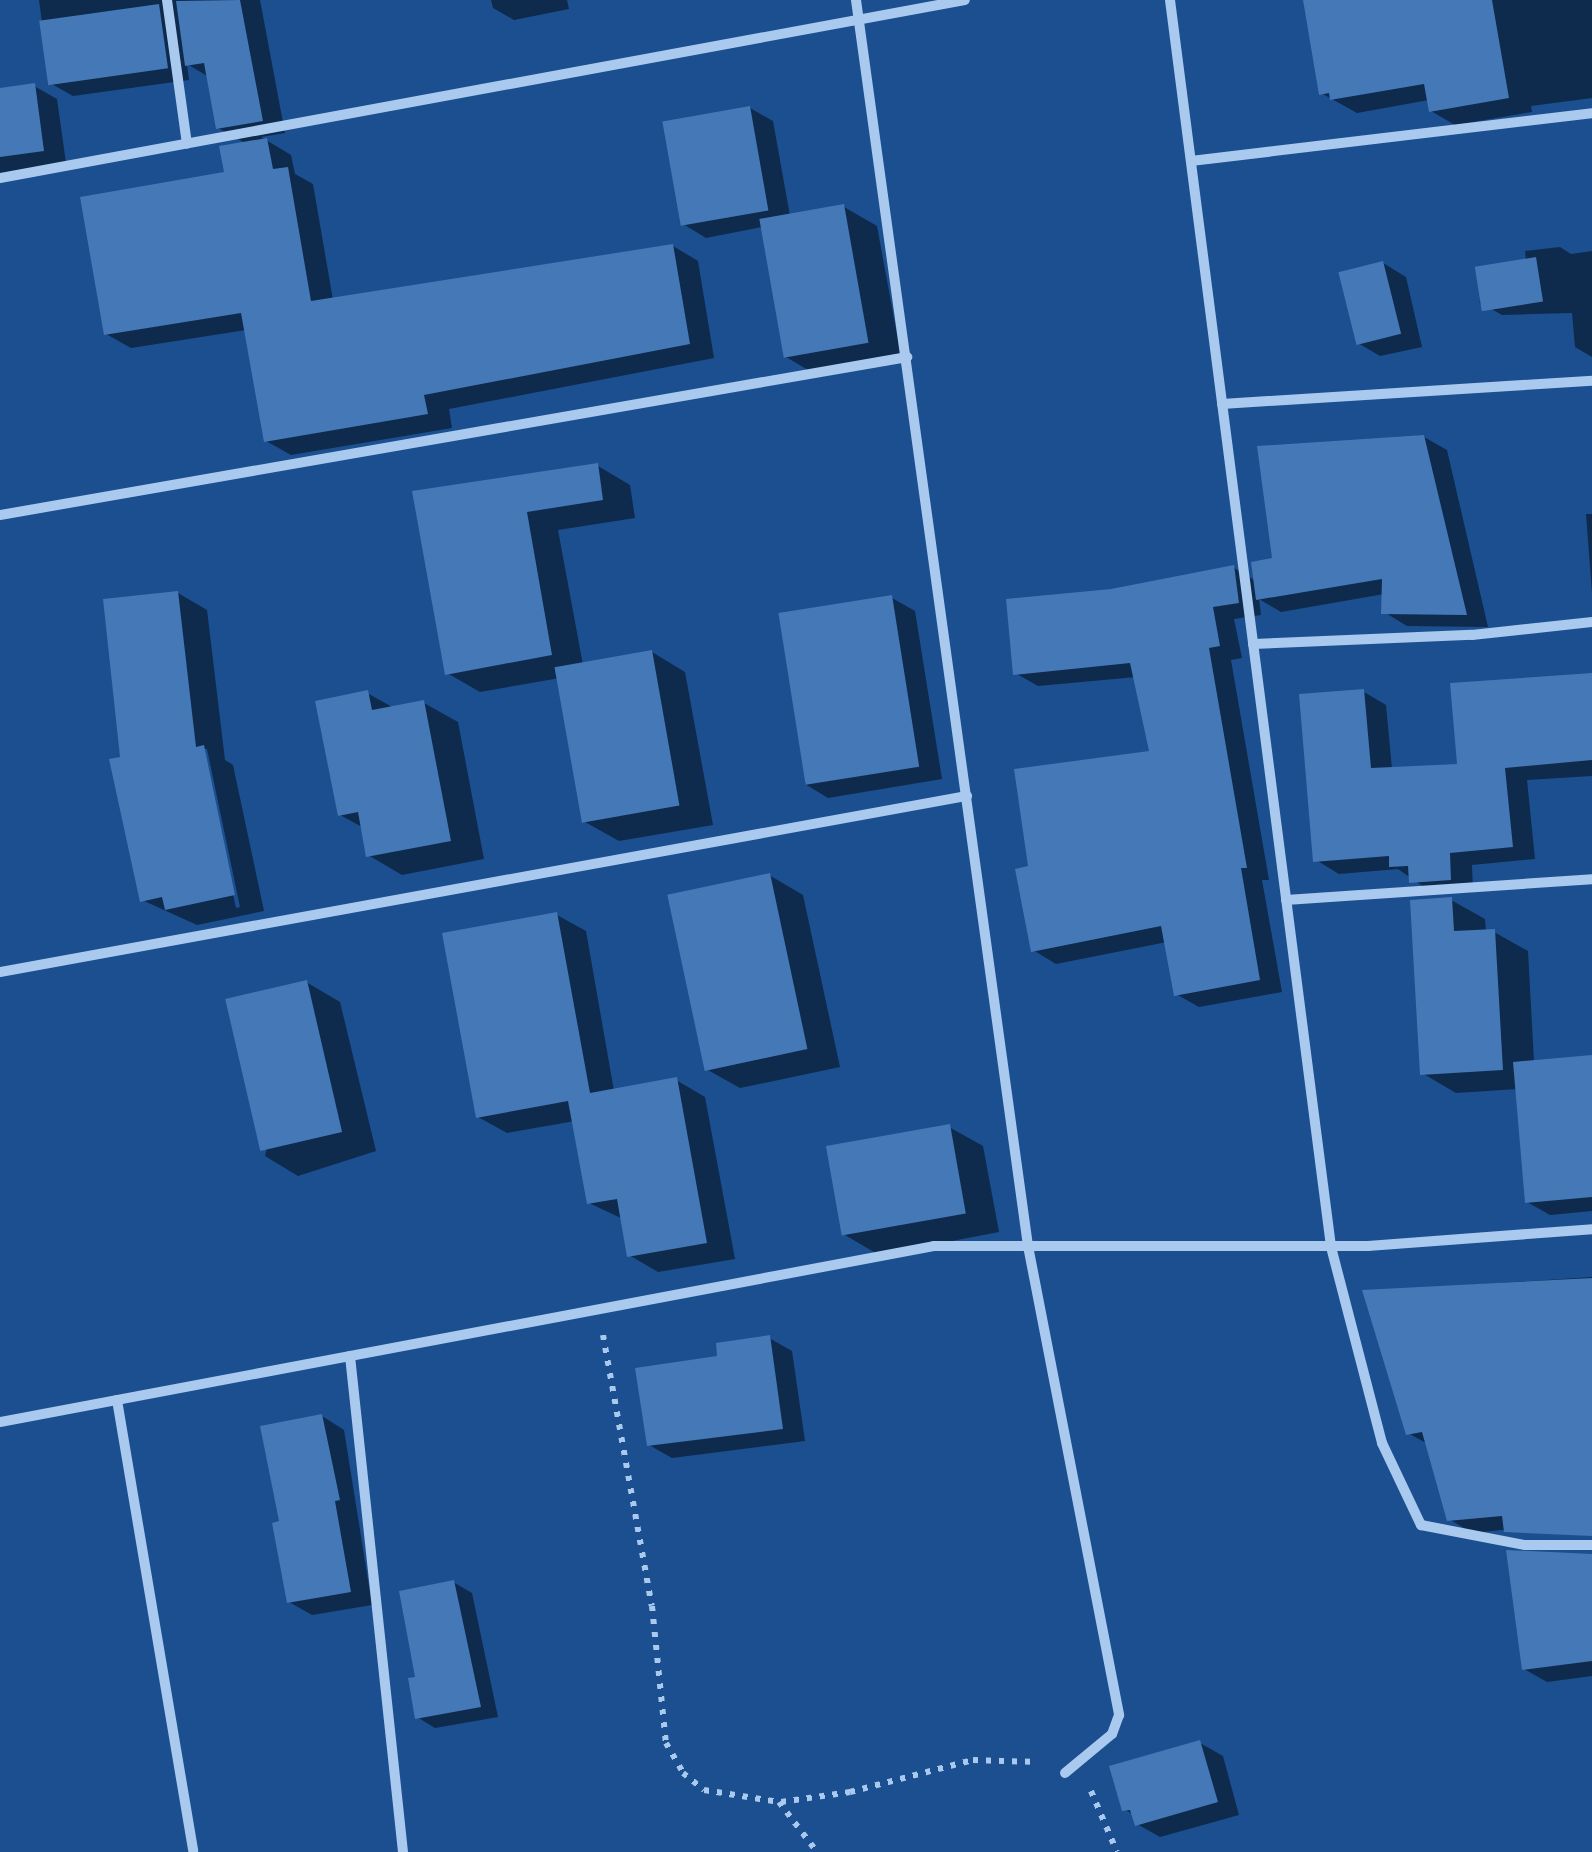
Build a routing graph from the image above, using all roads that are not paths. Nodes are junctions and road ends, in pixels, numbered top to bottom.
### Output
1 (167, 0) edge
2 (856, 0) edge
3 (964, 0) edge
4 (1170, 0) edge
5 (860, 22) junction
6 (1592, 113) edge
7 (187, 144) junction
8 (1191, 161) junction
9 (0, 178) edge
10 (907, 357) junction
11 (1592, 381) edge
12 (1222, 404) junction
13 (0, 515) edge
14 (1592, 622) edge
15 (1253, 644) junction
16 (967, 796) junction
17 (1592, 879) edge
18 (1286, 900) junction
19 (0, 972) edge
20 (1592, 1229) edge
21 (1028, 1246) junction
22 (1331, 1247) junction
23 (350, 1356) junction
24 (117, 1400) junction
25 (0, 1422) edge
26 (1592, 1545) edge
27 (1065, 1772) road end
28 (193, 1851) edge
29 (403, 1852) edge

1 - 7 street
2 - 5 street
3 - 5 street
4 - 8 street
5 - 7 street
5 - 10 street
6 - 8 street
7 - 9 street
8 - 12 street
10 - 13 street
10 - 16 street
11 - 12 street
12 - 15 street
14 - 15 street
15 - 18 street
16 - 19 street
16 - 21 street
17 - 18 street
18 - 22 street
20 - 22 street
21 - 22 street
21 - 23 street
21 - 27 street
22 - 26 street
23 - 24 street
23 - 29 street
24 - 25 street
24 - 28 street

